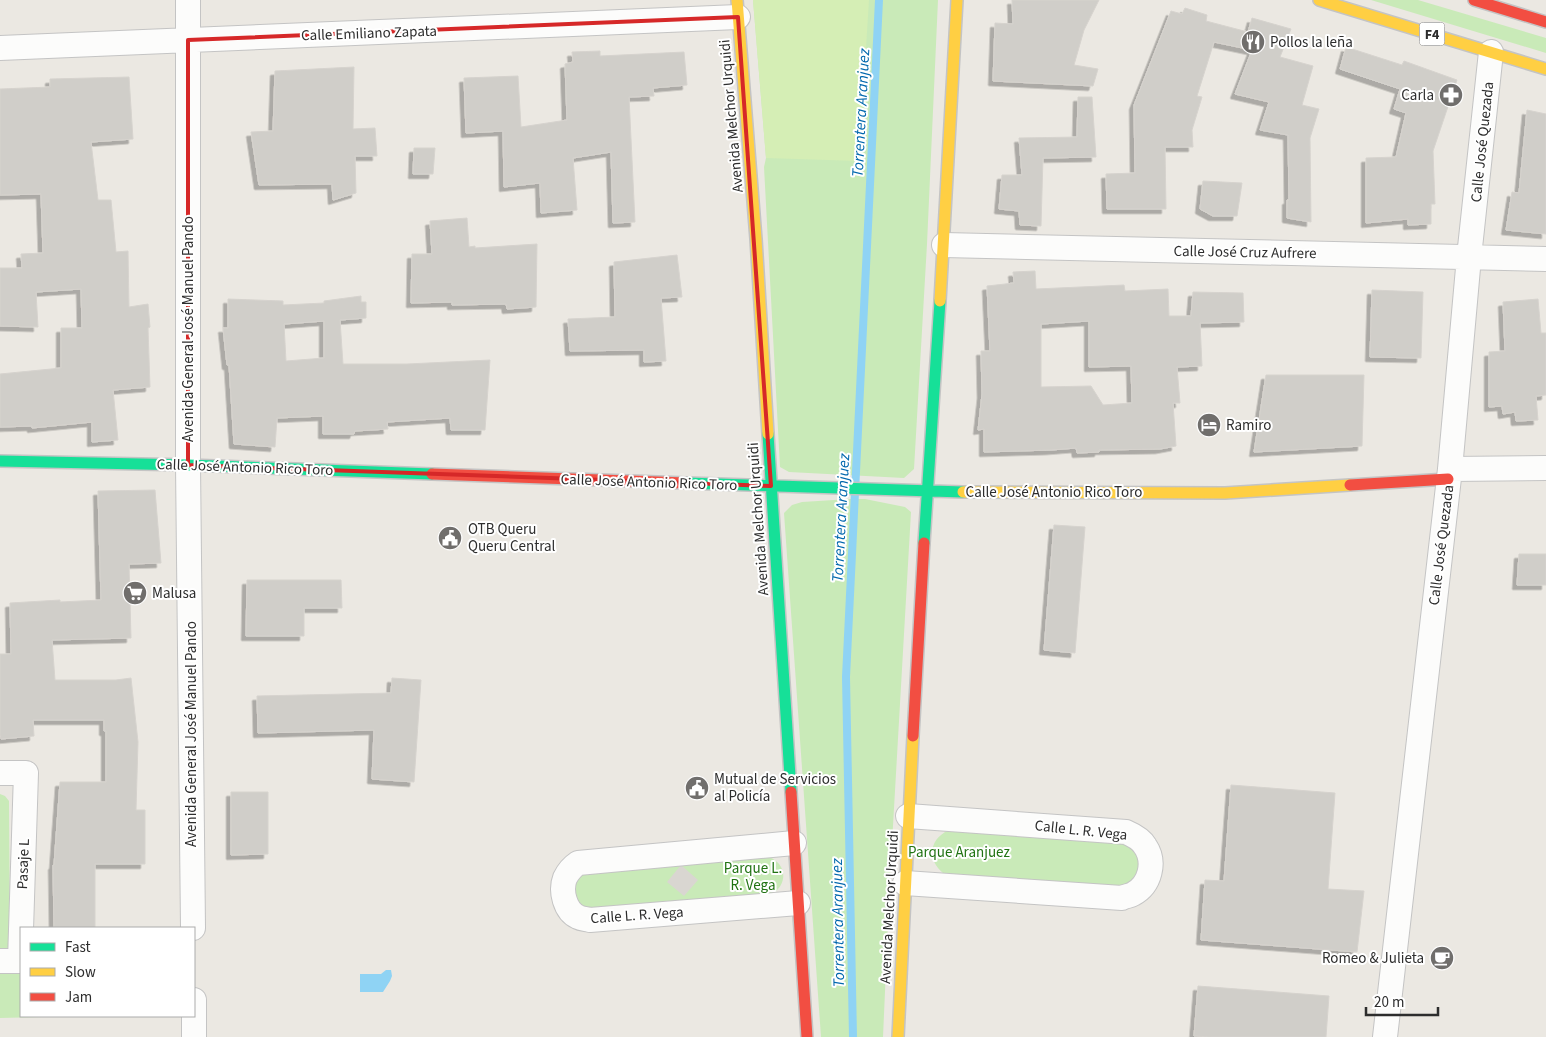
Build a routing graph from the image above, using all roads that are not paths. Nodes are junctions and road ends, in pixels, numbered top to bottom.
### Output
1 (188, 0) edge
2 (957, 0) edge
3 (1319, 0) edge
4 (1474, 0) edge
5 (737, 9) edge
6 (1546, 22) edge
7 (188, 40) junction
8 (0, 48) edge
9 (1491, 52) junction
10 (1546, 69) edge
11 (944, 245) junction
12 (1469, 257) junction
13 (1546, 259) edge
14 (0, 461) edge
15 (188, 465) junction
16 (1546, 468) edge
17 (1449, 474) junction
18 (771, 486) junction
19 (927, 492) junction
20 (0, 773) edge
21 (908, 816) junction
22 (794, 843) junction
23 (905, 883) junction
24 (798, 903) junction
25 (21, 927) edge
26 (193, 927) edge
27 (0, 961) edge
28 (20, 961) edge
29 (194, 1017) edge
30 (194, 1037) edge
31 (807, 1037) edge
32 (898, 1037) edge
33 (1385, 1037) edge

1 - 7 street, Avenida General José Manuel Pando
2 - 11 main road, Avenida Melchor Urquidi
3 - 9 main road, F4
4 - 6 main road
5 - 7 street, Calle Emiliano Zapata
5 - 18 main road, Avenida Melchor Urquidi
7 - 8 street, Calle Emiliano Zapata
7 - 15 street, Avenida General José Manuel Pando
9 - 10 main road, F4
9 - 12 street, Calle José Quezada
11 - 12 street, Calle José Cruz Aufrere
11 - 19 main road, Avenida Melchor Urquidi
12 - 13 street, Calle José Cruz Aufrere
12 - 17 street, Calle José Quezada
14 - 15 main road, Calle José Antonio Rico Toro
15 - 18 main road, Calle José Antonio Rico Toro
15 - 26 street, Avenida General José Manuel Pando
16 - 17 street, Calle José Antonio Rico Toro
17 - 19 main road, Calle José Antonio Rico Toro
17 - 33 street, Calle José Quezada
18 - 19 main road, Calle José Antonio Rico Toro
18 - 22 main road, Avenida Melchor Urquidi
19 - 21 main road, Avenida Melchor Urquidi
20 - 25 street, Pasaje L
21 - 23 main road, Avenida Melchor Urquidi
21 - 23 street, Calle L. R. Vega
22 - 24 main road, Avenida Melchor Urquidi
22 - 24 street, Calle L. R. Vega
23 - 32 main road, Avenida Melchor Urquidi
24 - 31 main road, Avenida Melchor Urquidi
27 - 28 street, Pasaje L
29 - 30 street

